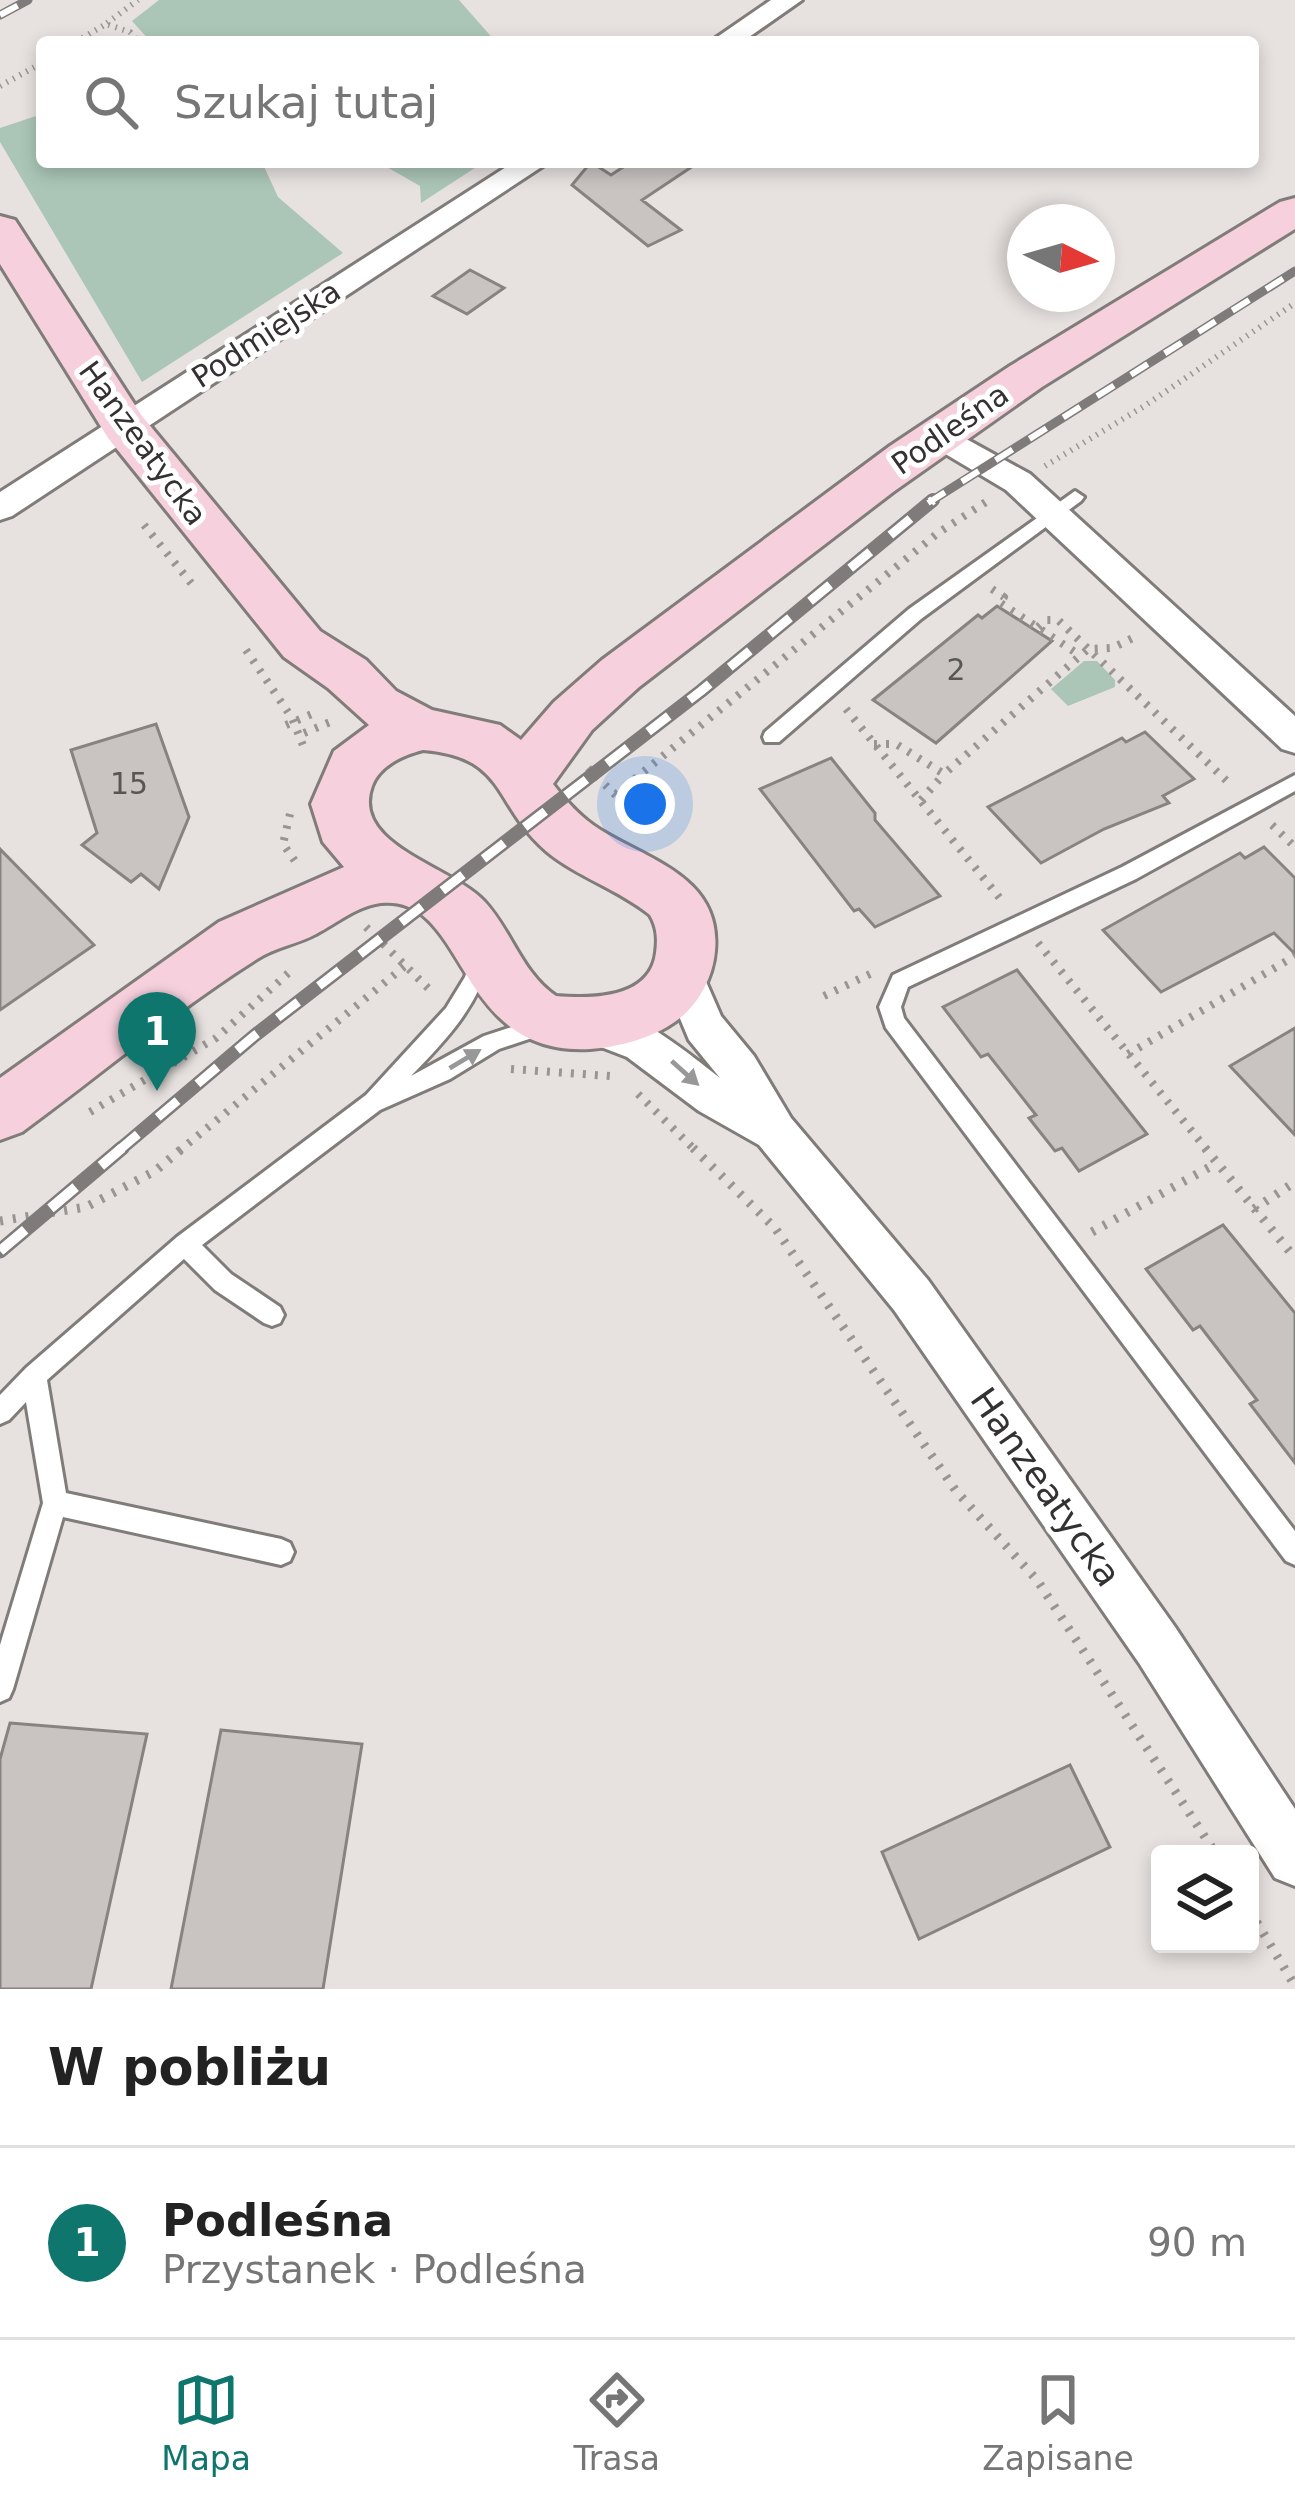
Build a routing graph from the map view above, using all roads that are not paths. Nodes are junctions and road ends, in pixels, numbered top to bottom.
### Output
1 (789, 0) edge
2 (733, 36) edge
3 (525, 168) edge
4 (1295, 211) edge
5 (0, 229) edge
6 (124, 427) junction
7 (939, 435) junction
8 (1064, 506) junction
9 (0, 508) edge
10 (302, 644) junction
11 (620, 670) junction
12 (441, 732) junction
13 (772, 736) dead end
14 (1295, 740) edge
15 (1295, 782) edge
16 (525, 785) junction
17 (344, 799) junction
18 (408, 879) junction
19 (240, 939) junction
20 (482, 943) junction
21 (682, 973) junction
22 (576, 1024) junction
23 (372, 1103) junction
24 (0, 1113) edge
25 (775, 1132) junction
26 (185, 1244) junction
27 (272, 1315) dead end
28 (34, 1376) junction
29 (0, 1412) edge
30 (55, 1503) junction
31 (281, 1552) dead end
32 (1295, 1552) edge
33 (0, 1689) edge
34 (1295, 1858) edge

1 - 2 street
3 - 6 street, Podmiejska
4 - 7 street, Podleśna
5 - 6 street, Hanzeatycka
6 - 9 street, Podmiejska
6 - 10 street, Hanzeatycka
7 - 8 street
7 - 11 street, Podleśna
8 - 13 lane
8 - 14 street
10 - 12 street, Hanzeatycka
10 - 17 street, Hanzeatycka
11 - 12 street, Podleśna
11 - 16 street, Podleśna
12 - 16 street, Hanzeatycka
12 - 17 street, Podleśna
15 - 32 lane
16 - 21 street, Hanzeatycka
17 - 18 street
17 - 19 street
18 - 19 street
18 - 20 street
19 - 24 street
20 - 22 street
20 - 23 lane
21 - 22 street
21 - 25 street, Hanzeatycka
23 -> 22 lane
22 -> 25 street, Hanzeatycka
23 - 26 lane
25 - 34 street, Hanzeatycka
26 - 27 lane
26 - 28 lane
28 - 29 lane
28 - 30 lane
30 - 31 lane
30 - 33 lane

